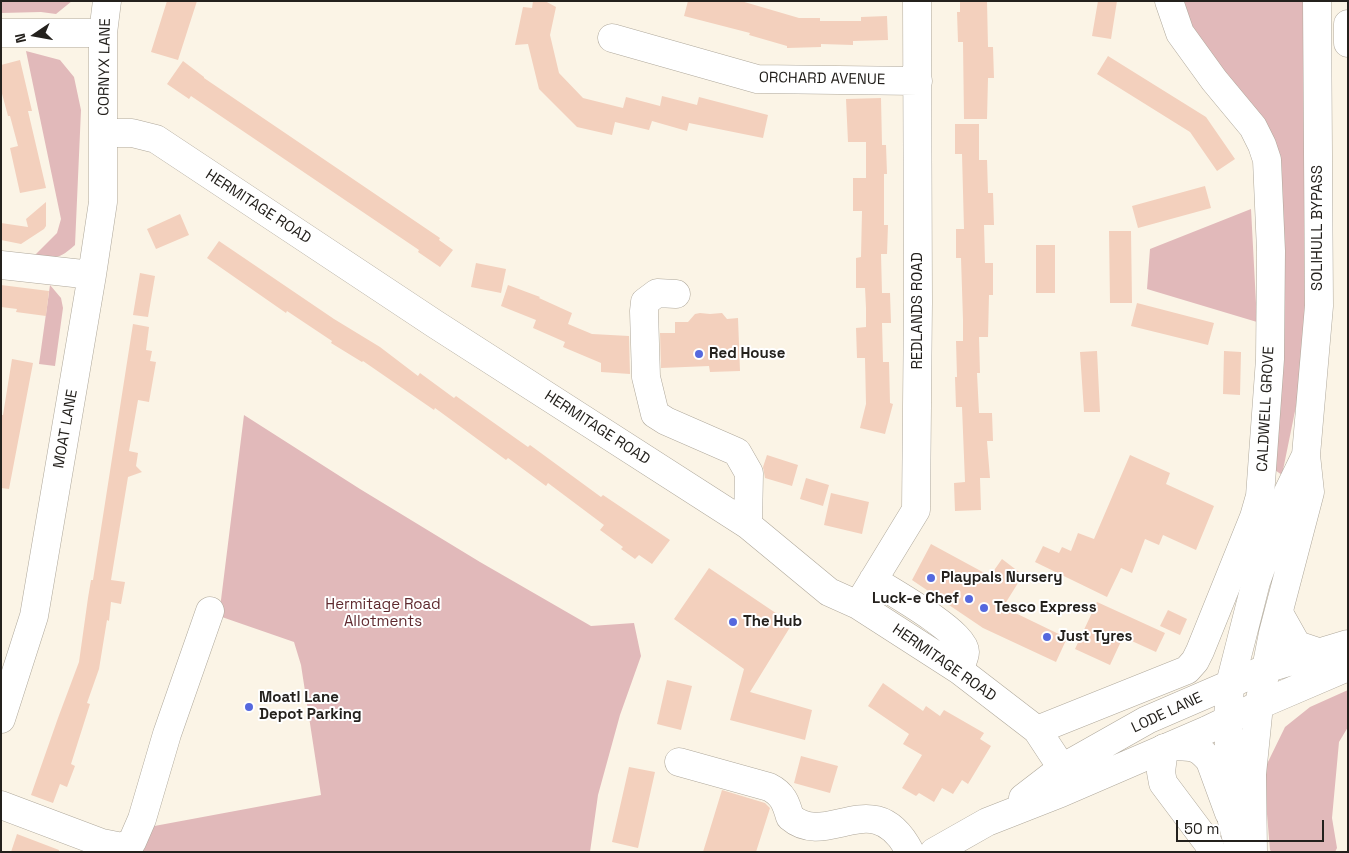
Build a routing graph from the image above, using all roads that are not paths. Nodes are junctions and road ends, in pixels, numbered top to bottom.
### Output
1 (107, 1) edge
2 (917, 1) edge
3 (1169, 1) edge
4 (1318, 1) edge
5 (1348, 24) edge
6 (1, 33) edge
7 (103, 33) junction
8 (612, 38) dead end
9 (1348, 43) edge
10 (918, 81) junction
11 (104, 133) junction
12 (1, 265) edge
13 (92, 275) junction
14 (676, 294) dead end
15 (1306, 455) junction
16 (748, 525) junction
17 (873, 580) junction
18 (858, 605) junction
19 (210, 611) dead end
20 (1279, 613) junction
21 (1348, 644) edge
22 (1318, 652) junction
23 (1348, 667) edge
24 (1265, 669) junction
25 (959, 670) junction
26 (1230, 684) junction
27 (1259, 705) junction
28 (1, 719) edge
29 (1228, 721) junction
30 (1037, 730) junction
31 (1167, 747) junction
32 (679, 762) dead end
33 (1062, 768) junction
34 (1, 805) edge
35 (1002, 815) junction
36 (1232, 821) junction
37 (1250, 851) edge
38 (910, 852) edge
39 (934, 852) edge
40 (1212, 852) edge

1 - 7 main road, CORNYX LANE
2 - 10 main road, REDLANDS ROAD
3 - 30 main road, CALDWELL GROVE
4 - 15 main road, SOLIHULL BYPASS
5 - 9 main road
6 - 7 main road
7 - 11 main road, CORNYX LANE
8 - 10 main road, ORCHARD AVENUE
10 - 17 main road, REDLANDS ROAD
11 - 13 main road, MOAT LANE
11 - 16 main road, HERMITAGE ROAD
12 - 13 main road
13 - 28 main road, MOAT LANE
14 - 16 main road
15 - 20 main road, SOLIHULL BYPASS
15 - 26 main road, SOLIHULL BYPASS
16 - 18 main road, HERMITAGE ROAD
17 - 18 main road, REDLANDS ROAD
17 - 25 main road
18 - 25 main road, HERMITAGE ROAD
19 - 34 main road
20 - 22 main road
20 - 24 main road, SOLIHULL BYPASS
21 - 22 main road, LODE LANE
22 - 24 main road, LODE LANE
23 - 27 main road, LODE LANE
24 - 26 main road, LODE LANE
24 - 27 main road, SOLIHULL BYPASS
25 - 30 main road, HERMITAGE ROAD
26 - 29 main road, SOLIHULL BYPASS
26 - 33 main road, LODE LANE
27 - 29 main road, LODE LANE
27 - 37 main road, SOLIHULL BYPASS
29 - 31 main road, LODE LANE
29 - 36 main road, SOLIHULL BYPASS
30 - 33 main road, HERMITAGE ROAD
31 - 35 main road, LODE LANE
31 - 36 main road
31 - 40 main road
32 - 38 main road
33 - 35 main road, LODE LANE
35 - 39 main road, LODE LANE
36 - 37 main road

